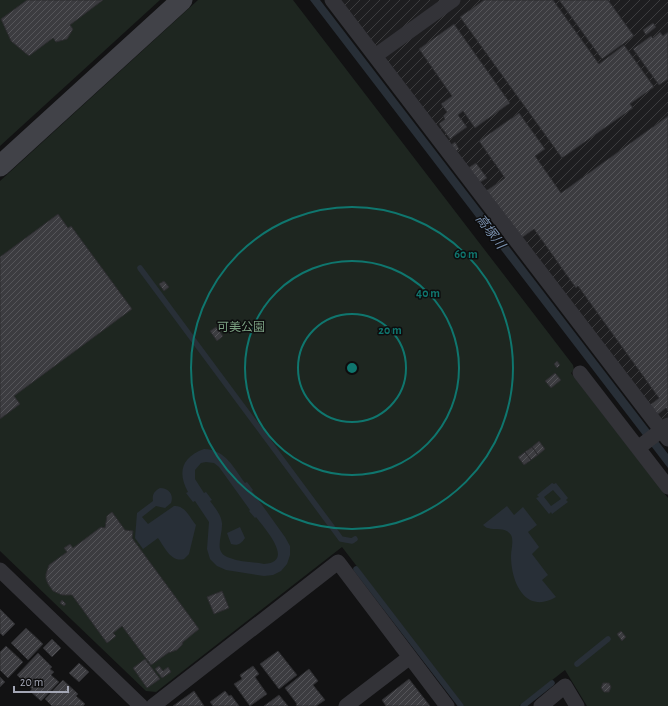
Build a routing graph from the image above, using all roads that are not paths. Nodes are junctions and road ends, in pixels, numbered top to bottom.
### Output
1 (182, 0) edge
2 (332, 0) edge
3 (453, 0) edge
4 (375, 56) junction
5 (0, 166) edge
6 (580, 374) dead end
7 (664, 432) edge
8 (640, 446) junction
9 (668, 487) edge
10 (0, 570) edge
11 (410, 657) junction
12 (142, 706) edge
13 (153, 706) edge
14 (346, 706) edge
15 (447, 706) edge
16 (541, 706) edge
17 (577, 706) edge

1 - 5 street
2 - 4 street
3 - 4 street
4 - 7 street
6 - 8 street
7 - 8 street
8 - 9 street
10 - 12 street
11 - 13 street
11 - 14 street
11 - 15 street
16 - 17 street

